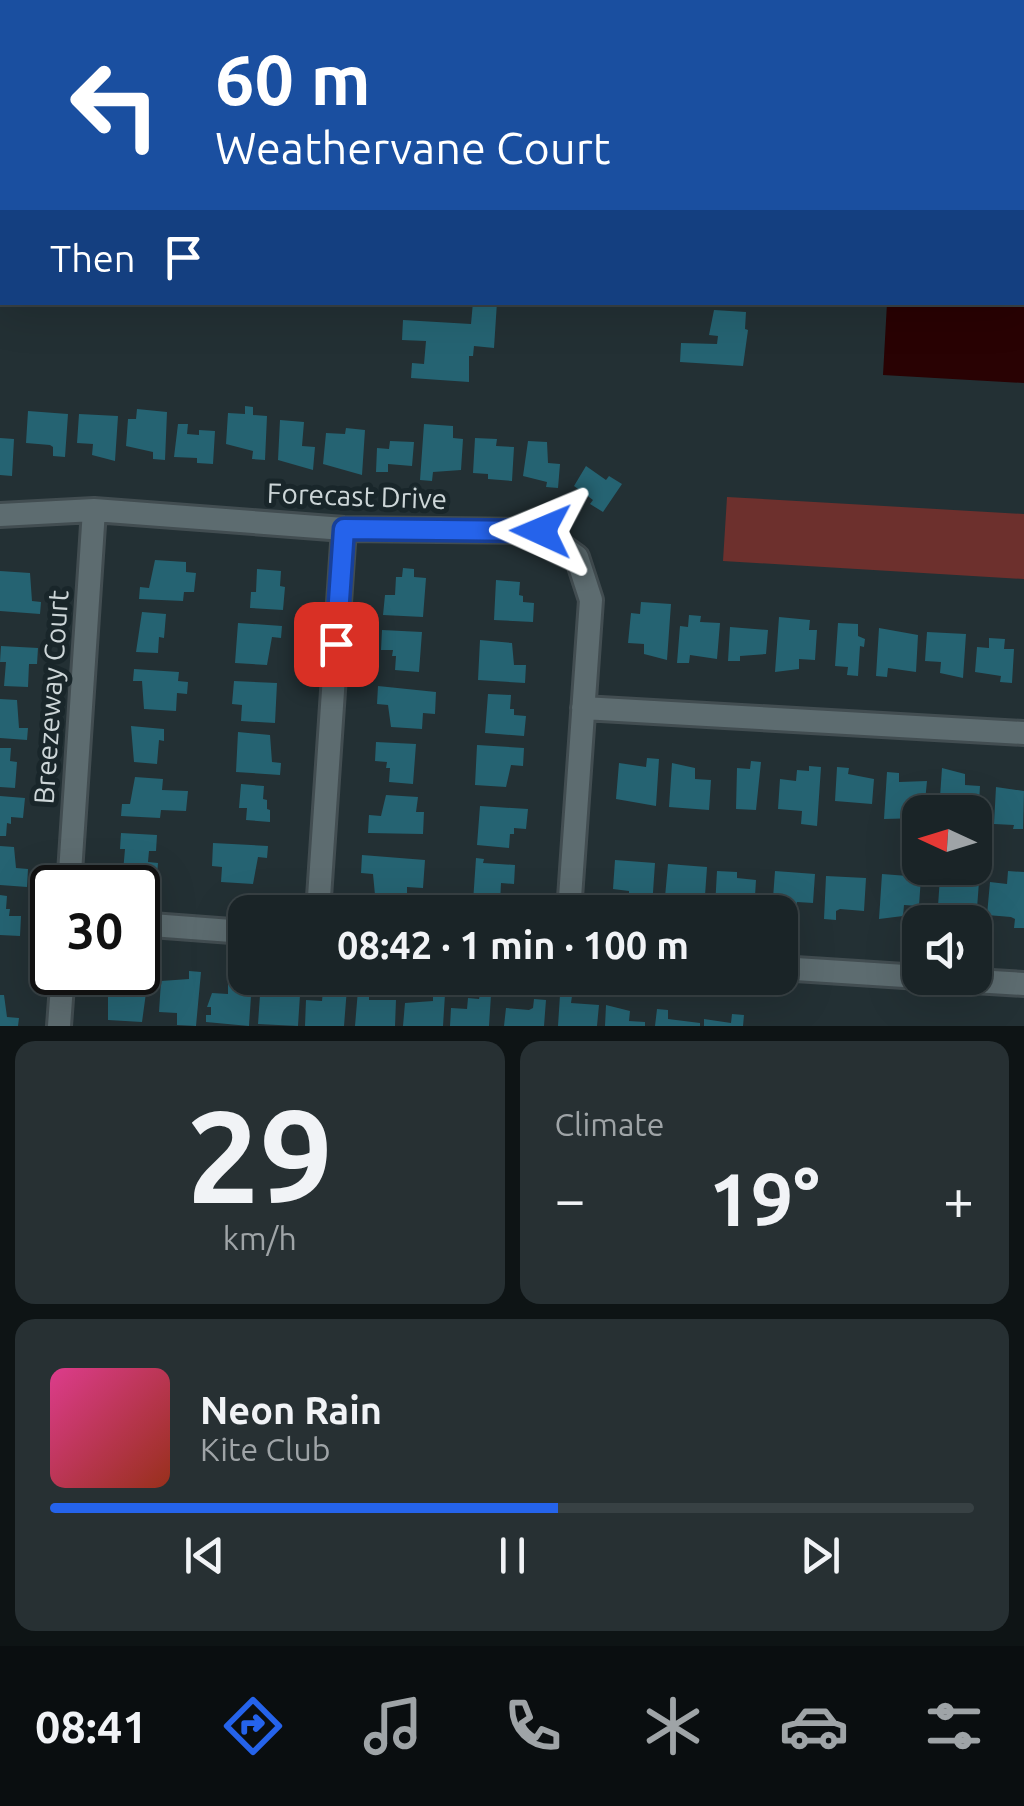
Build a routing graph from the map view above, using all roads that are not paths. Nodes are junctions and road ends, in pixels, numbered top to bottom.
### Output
1 (94, 510) junction
2 (0, 515) edge
3 (344, 529) junction
4 (583, 708) junction
5 (1024, 733) edge
6 (71, 865) edge
7 (319, 895) edge
8 (570, 895) edge
9 (160, 926) edge
10 (228, 931) edge
11 (798, 969) edge
12 (902, 976) edge
13 (992, 982) edge
14 (1024, 984) edge
15 (62, 995) edge
16 (60, 1026) edge

1 - 2 street, Forecast Drive
1 - 3 street, Forecast Drive
1 - 6 street, Breezeway Court
3 - 4 street, Forecast Drive
3 - 7 street
4 - 5 street
4 - 8 street, Forecast Drive
9 - 10 street
11 - 12 street
13 - 14 street
15 - 16 street

